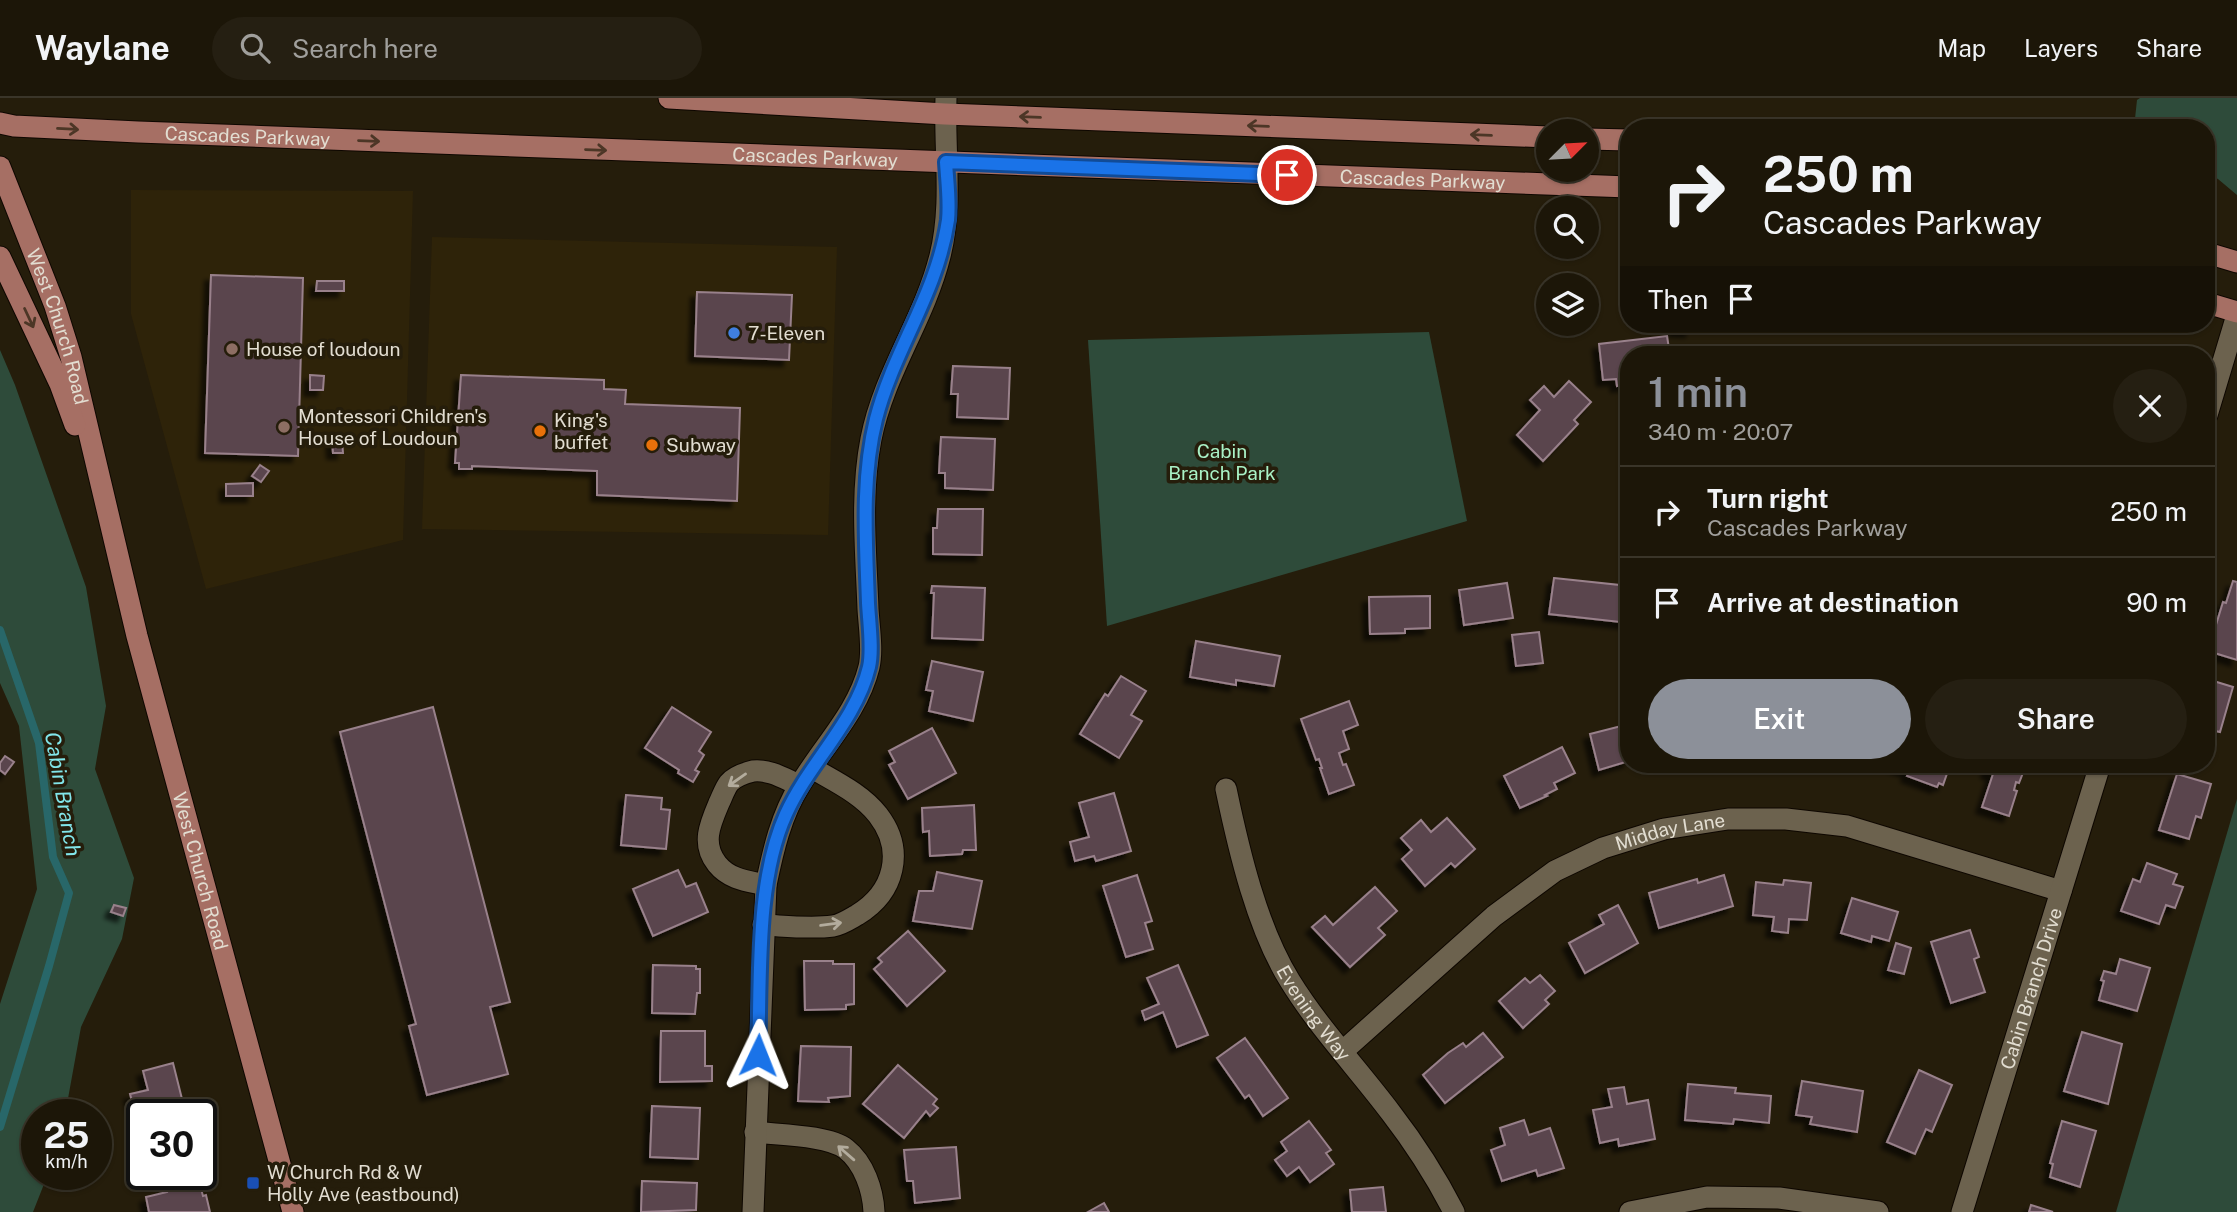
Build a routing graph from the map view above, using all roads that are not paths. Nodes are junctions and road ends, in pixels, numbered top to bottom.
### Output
1 (668, 98) edge
2 (946, 106) edge
3 (0, 123) edge
4 (1536, 136) edge
5 (1600, 139) edge
6 (1620, 140) edge
7 (946, 162) junction
8 (0, 167) edge
9 (1620, 187) edge
10 (2215, 255) edge
11 (0, 257) edge
12 (2237, 262) edge
13 (2215, 306) edge
14 (2237, 314) edge
15 (2215, 388) edge
16 (111, 530) junction
17 (813, 768) junction
18 (2097, 773) edge
19 (799, 785) junction
20 (1226, 789) dead end
21 (766, 885) junction
22 (2061, 891) junction
23 (763, 925) junction
24 (1343, 1051) junction
25 (755, 1132) junction
26 (293, 1212) edge
27 (753, 1212) edge
28 (874, 1212) edge
29 (1454, 1212) edge
30 (1630, 1212) edge
31 (1878, 1212) edge
32 (1962, 1212) edge

1 - 2 main road
4 -> 2 main road
2 - 7 street
3 -> 7 main road, Cascades Parkway
5 - 6 main road
7 - 9 main road, Cascades Parkway
7 - 17 street
8 - 16 main road, West Church Road
10 - 12 main road
11 -> 16 main road, West Church Road
13 - 14 main road
14 - 15 street
16 - 26 main road, West Church Road
17 - 19 street
23 -> 17 street
18 - 22 street, Cabin Branch Drive
19 - 21 street
19 -> 21 street
20 - 24 street, Evening Way
21 - 23 street
22 - 24 street, Midday Lane
22 - 32 street, Cabin Branch Drive
23 - 25 street
24 - 29 street, Evening Way
25 - 27 street
28 -> 25 street
30 - 31 street

